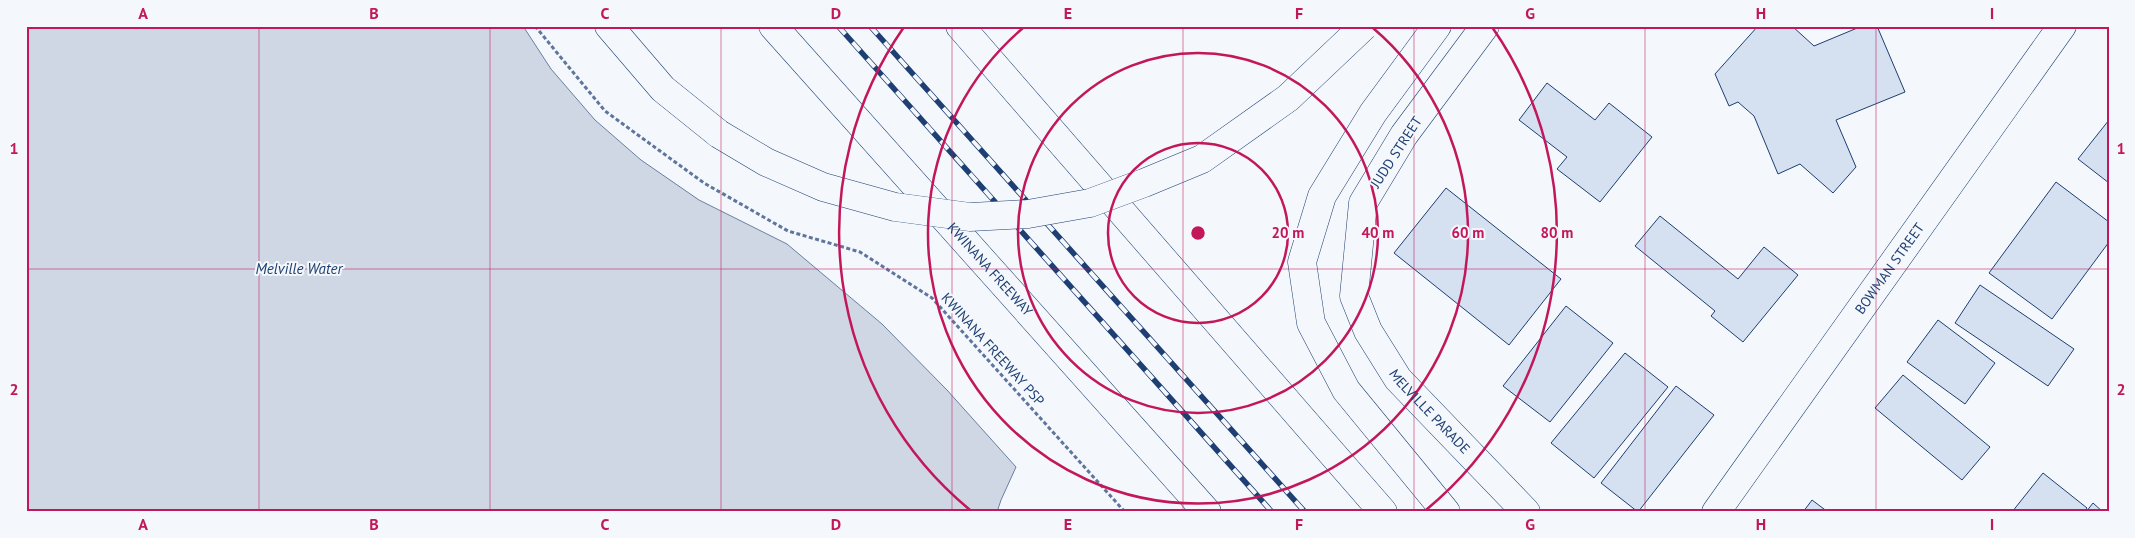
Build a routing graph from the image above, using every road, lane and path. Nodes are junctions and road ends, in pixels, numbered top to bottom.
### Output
1 (535, 26) edge
2 (608, 26) edge
3 (773, 26) edge
4 (960, 26) edge
5 (1364, 26) edge
6 (1436, 26) edge
7 (1485, 26) edge
8 (2062, 26) edge
9 (1354, 296) joint
10 (1125, 512) edge
11 (1207, 512) edge
12 (1383, 512) edge
13 (1446, 512) edge
14 (1526, 512) edge
15 (1716, 512) edge

1 - 10 path, KWINANA FREEWAY PSP
2 - 5 main road, bridge
3 - 11 main road, KWINANA FREEWAY
4 - 12 main road
6 - 13 main road
7 - 9 main road, JUDD STREET
8 - 15 main road, BOWMAN STREET
9 - 14 main road, MELVILLE PARADE

